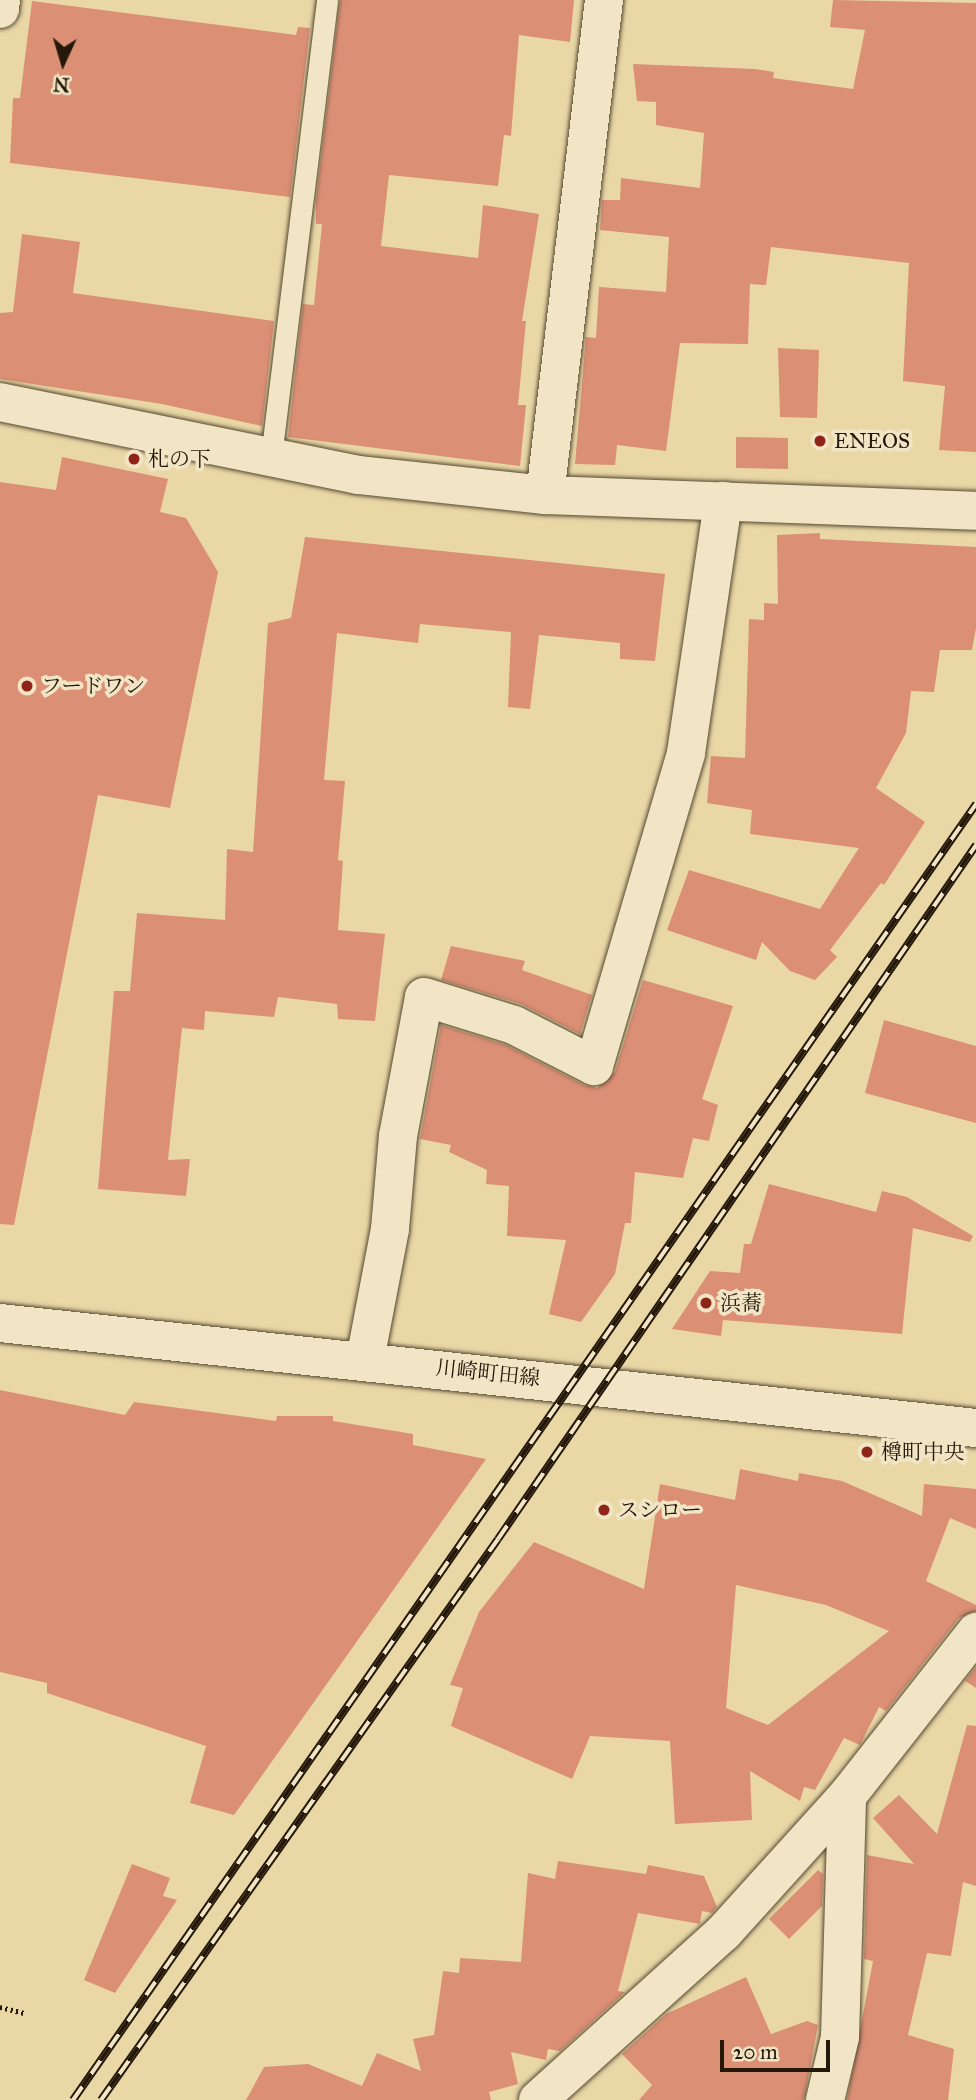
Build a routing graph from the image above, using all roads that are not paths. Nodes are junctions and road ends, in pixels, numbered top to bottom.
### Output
1 (1, 0) edge
2 (327, 0) edge
3 (604, 0) edge
4 (0, 9) edge
5 (0, 402) edge
6 (271, 457) junction
7 (545, 495) junction
8 (723, 501) junction
9 (976, 510) edge
10 (0, 1323) edge
11 (365, 1360) junction
12 (976, 1427) edge
13 (976, 1632) edge
14 (847, 1796) junction
15 (538, 2100) edge
16 (825, 2100) edge

1 - 4 street
2 - 6 lane
3 - 7 street
5 - 6 street
6 - 7 street
7 - 8 street
8 - 9 street
8 - 11 street
10 - 11 street, 川崎町田線
11 - 12 street, 川崎町田線
13 - 14 street
14 - 15 street
14 - 16 street

